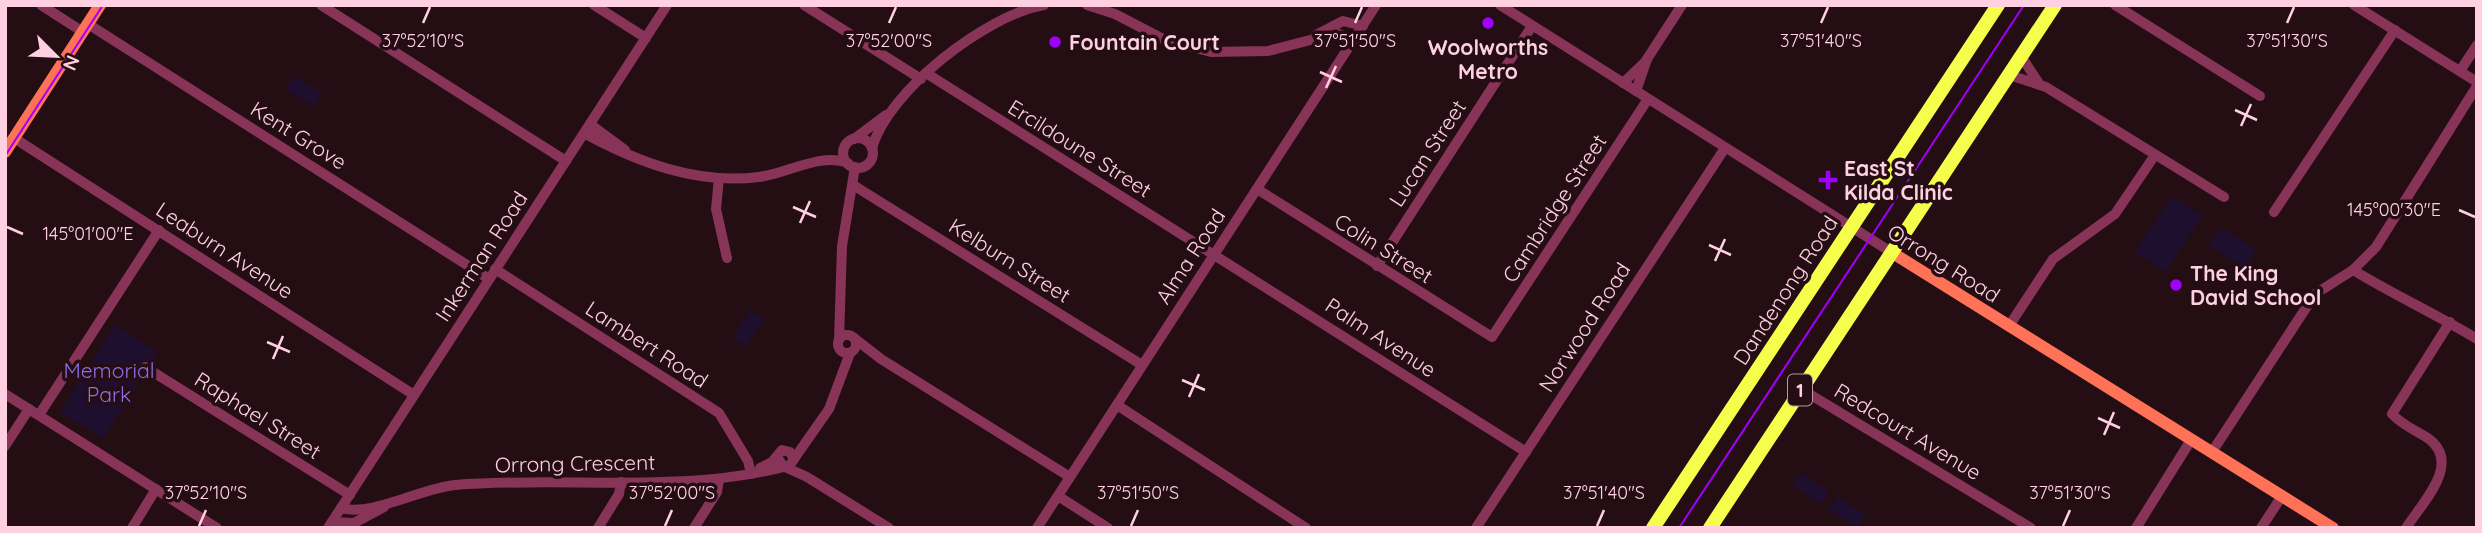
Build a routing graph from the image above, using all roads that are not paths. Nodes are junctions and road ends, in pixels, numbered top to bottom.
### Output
1 (41, 5) edge
2 (100, 5) edge
3 (321, 5) edge
4 (594, 5) edge
5 (667, 5) edge
6 (804, 5) edge
7 (1044, 5) edge
8 (1087, 5) edge
9 (1376, 5) edge
10 (1500, 5) edge
11 (1682, 5) edge
12 (2055, 5) edge
13 (2115, 5) edge
14 (2354, 5) edge
15 (1996, 6) edge
16 (1023, 8) edge
17 (1363, 26) junction
18 (1532, 26) junction
19 (85, 28) junction
20 (2395, 30) junction
21 (646, 38) junction
22 (1353, 40) junction
23 (1306, 41) junction
24 (2477, 45) edge
25 (2021, 56) junction
26 (1647, 60) junction
27 (2460, 71) junction
28 (2009, 75) junction
29 (924, 76) junction
30 (1623, 83) junction
31 (2477, 84) edge
32 (2040, 85) junction
33 (1636, 91) junction
34 (2260, 96) dead end
35 (1648, 99) junction
36 (892, 111) junction
37 (587, 129) junction
38 (14, 138) junction
39 (850, 142) junction
40 (872, 148) junction
41 (1725, 148) junction
42 (5, 152) edge
43 (2155, 155) junction
44 (566, 161) junction
45 (821, 162) junction
46 (869, 163) junction
47 (852, 165) junction
48 (719, 178) junction
49 (855, 186) junction
50 (1257, 189) junction
51 (2224, 197) dead end
52 (2274, 212) dead end
53 (1851, 227) junction
54 (159, 230) junction
55 (1891, 252) junction
56 (1214, 254) junction
57 (727, 258) dead end
58 (1377, 265) junction
59 (495, 269) junction
60 (2353, 270) junction
61 (489, 279) junction
62 (840, 304) junction
63 (2450, 322) junction
64 (2009, 326) junction
65 (852, 337) junction
66 (1492, 337) joint
67 (2477, 339) edge
68 (839, 344) junction
69 (851, 352) junction
70 (881, 359) junction
71 (1142, 365) junction
72 (145, 367) dead end
73 (841, 377) junction
74 (1801, 389) junction
75 (5, 394) edge
76 (414, 394) junction
77 (1116, 405) junction
78 (29, 409) junction
79 (39, 415) junction
80 (813, 432) junction
81 (2191, 440) junction
82 (5, 446) edge
83 (1526, 452) junction
84 (2212, 452) junction
85 (781, 453) junction
86 (789, 463) junction
87 (751, 474) junction
88 (1070, 477) junction
89 (719, 480) junction
90 (621, 482) junction
91 (156, 489) junction
92 (350, 495) junction
93 (1058, 496) junction
94 (2282, 496) junction
95 (400, 498) junction
96 (341, 508) junction
97 (330, 525) edge
98 (132, 528) edge
99 (217, 528) edge
100 (598, 528) edge
101 (694, 528) edge
102 (889, 528) edge
103 (1037, 528) edge
104 (1108, 528) edge
105 (1306, 528) edge
106 (1476, 528) edge
107 (1653, 528) edge
108 (1710, 528) edge
109 (2031, 528) edge
110 (2136, 528) edge
111 (2261, 528) edge
112 (2333, 528) edge
113 (2406, 528) edge

1 - 19 street, Kent Grove
2 - 19 main road
3 - 44 street
4 - 21 street
5 - 21 street, Inkerman Road
6 - 29 street, Ercildoune Street
7 - 16 street
8 - 23 street
9 - 17 street, Alma Road
10 - 18 street, Orrong Road
11 - 26 street
12 - 25 highway, 1
13 - 34 street
14 - 20 street
15 - 53 highway, Dandenong Road / 1
16 - 29 street
17 - 22 street, Alma Road
17 - 23 street
18 - 30 street, Orrong Road
18 - 58 street, Lucan Street
19 - 38 main road
19 - 61 street, Kent Grove
20 - 27 street
20 - 52 street
21 - 37 street, Inkerman Road
22 - 23 street
22 - 50 street, Alma Road
24 - 27 street
25 - 28 highway, 1
25 - 32 street
26 - 30 street
26 - 33 street
27 - 31 street
28 - 32 street
28 - 55 highway, 1
29 - 36 street
29 - 56 street, Ercildoune Street
30 - 33 street, Orrong Road
31 - 60 street
32 - 43 street
33 - 35 street, Orrong Road
35 - 41 street, Orrong Road
35 - 66 street, Cambridge Street
36 - 39 street
36 - 40 street
37 - 44 street, Inkerman Road
37 - 48 street
38 - 42 main road
38 - 54 street, Leaburn Avenue
39 - 40 street
39 - 45 street
39 - 47 street
40 - 46 street
41 - 53 street, Orrong Road
41 - 83 street, Norwood Road
43 - 51 street
43 - 64 street
44 - 59 street, Inkerman Road
45 - 47 street
45 - 48 street
46 - 47 street
46 - 49 street, Orrong Crescent
47 - 49 street, Orrong Crescent
48 - 57 street
49 - 62 street, Orrong Crescent
49 - 71 street, Kelburn Street
50 - 56 street, Alma Road
50 - 58 street, Colin Street
53 - 55 street, Orrong Road
53 - 107 highway, Dandenong Road / 1
54 - 76 street, Leaburn Avenue
54 - 79 street
55 - 64 main road, Orrong Road
55 - 74 highway, 1
56 - 71 street, Alma Road
56 - 83 street, Palm Avenue
58 - 66 street, Colin Street
59 - 61 street, Inkerman Road
59 - 87 street, Lambert Road
60 - 63 street
60 - 84 street
61 - 76 street, Inkerman Road
62 - 65 street, Orrong Crescent
62 - 68 street, Orrong Crescent
63 - 67 street
63 - 113 street
64 - 81 main road, Orrong Road
65 - 68 street
65 - 69 street, Orrong Crescent
65 - 70 street
68 - 69 street
68 - 73 street, Orrong Crescent
69 - 70 street
69 - 73 street, Orrong Crescent
70 - 88 street
71 - 77 street, Alma Road
72 - 92 street, Raphael Street
73 - 80 street, Orrong Crescent
74 - 108 highway, 1
74 - 109 street, Redcourt Avenue
75 - 78 street
76 - 92 street, Inkerman Road
77 - 88 street, Alma Road
77 - 105 street
78 - 79 street
78 - 82 street
79 - 91 street
80 - 85 street, Orrong Crescent
80 - 86 street, Orrong Crescent
81 - 84 main road, Orrong Road
81 - 110 street
83 - 106 street, Norwood Road
84 - 94 main road, Orrong Road
85 - 86 street
85 - 86 street
85 - 87 street, Orrong Crescent
86 - 87 street, Orrong Crescent
86 - 102 street
87 - 89 street, Orrong Crescent
88 - 93 street, Alma Road
89 - 90 street, Orrong Crescent
89 - 101 street
90 - 95 street, Orrong Crescent
90 - 100 street
91 - 98 street
91 - 99 street
92 - 96 street, Inkerman Road
93 - 103 street, Alma Road
93 - 104 street
94 - 111 street
94 - 112 main road, Orrong Road
95 - 96 street, Orrong Crescent
95 - 97 street, Orrong Crescent
96 - 97 street, Inkerman Road

